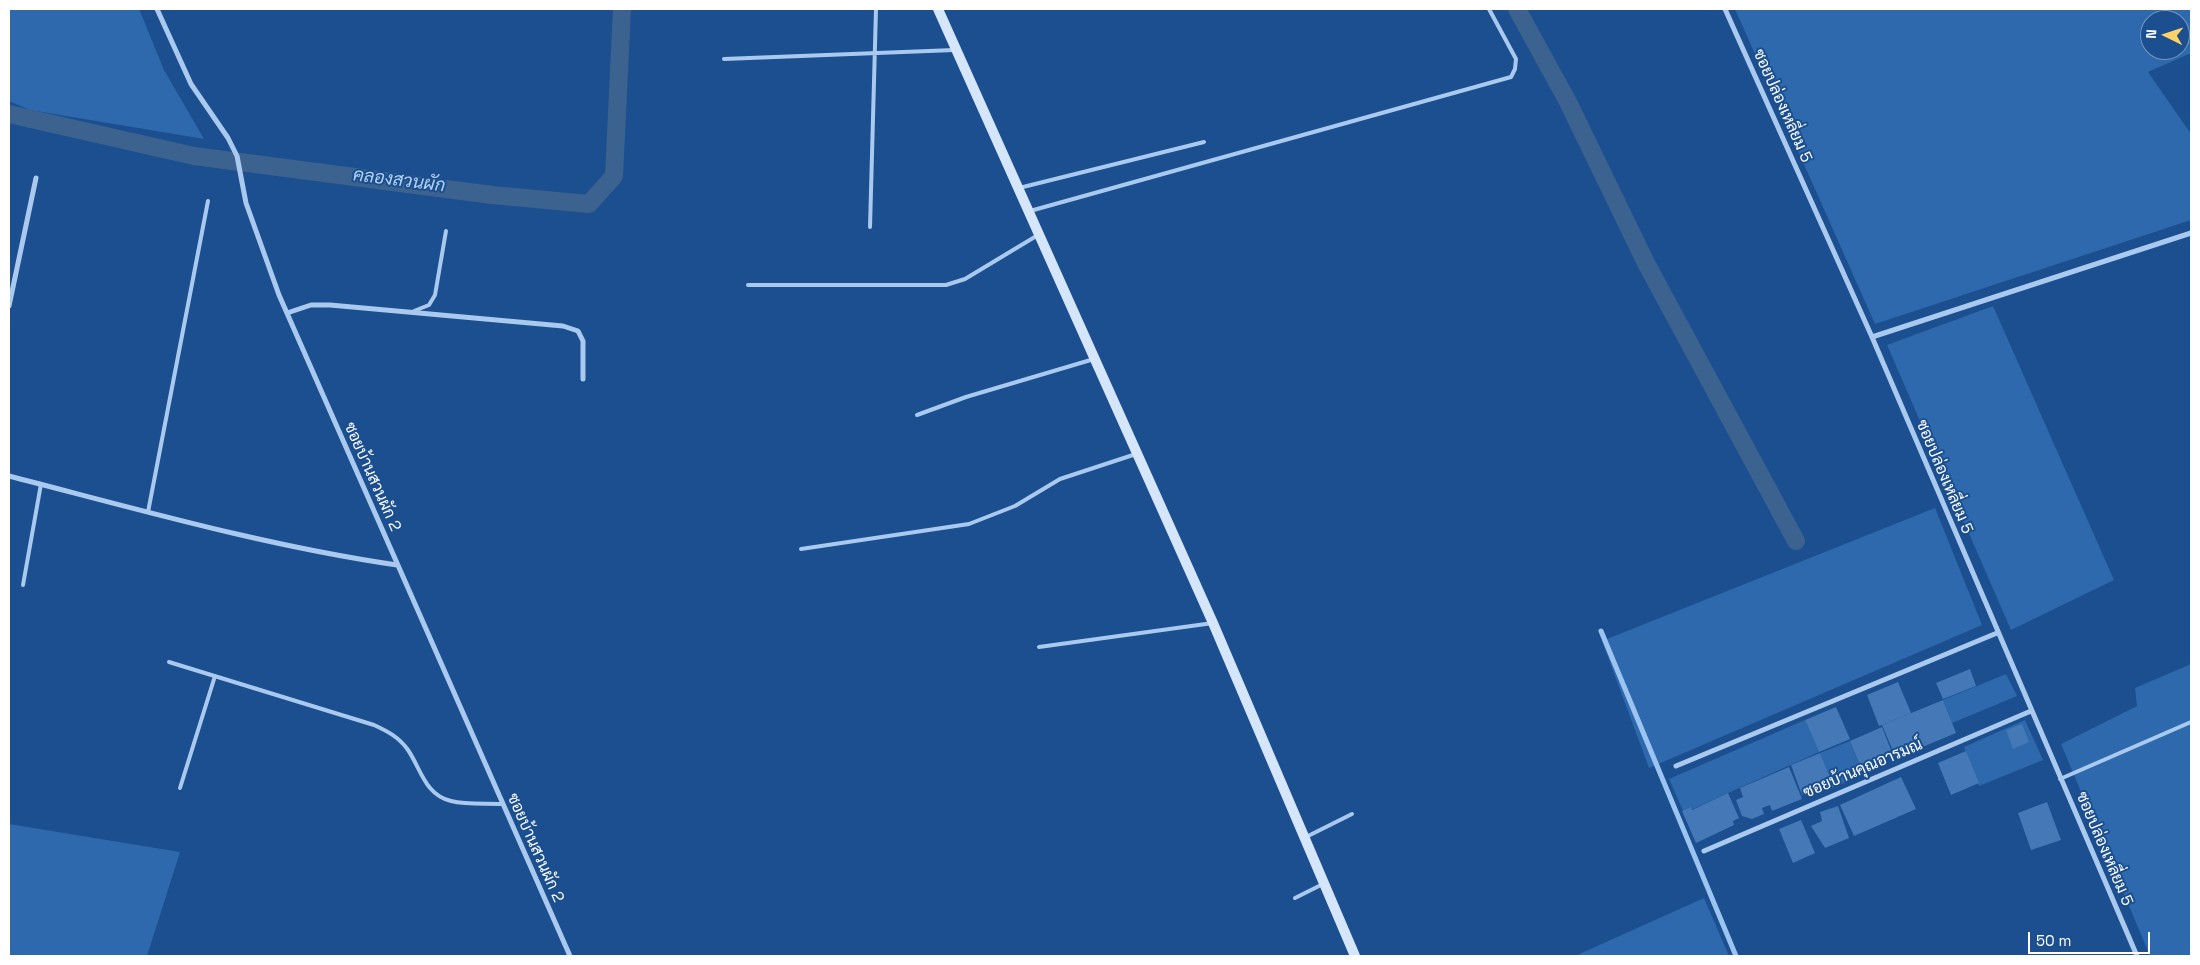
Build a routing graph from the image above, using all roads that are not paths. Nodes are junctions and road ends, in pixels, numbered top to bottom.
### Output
1 (157, 9) edge
2 (876, 9) edge
3 (938, 9) edge
4 (1489, 9) edge
5 (1725, 9) edge
6 (956, 50) junction
7 (875, 53) junction
8 (724, 60) dead end
9 (1204, 142) dead end
10 (36, 178) dead end
11 (1019, 188) junction
12 (208, 201) dead end
13 (1028, 212) junction
14 (870, 226) dead end
15 (446, 231) dead end
16 (2191, 233) edge
17 (1038, 235) junction
18 (748, 285) dead end
19 (9, 306) edge
20 (412, 312) junction
21 (287, 313) junction
22 (1872, 337) junction
23 (1094, 359) junction
24 (583, 380) dead end
25 (916, 414) dead end
26 (1136, 454) junction
27 (9, 476) edge
28 (41, 484) junction
29 (148, 512) junction
30 (801, 549) dead end
31 (397, 565) junction
32 (24, 585) dead end
33 (1213, 624) junction
34 (1997, 632) junction
35 (1039, 647) dead end
36 (169, 662) dead end
37 (215, 676) junction
38 (2031, 711) junction
39 (2191, 722) edge
40 (1676, 766) dead end
41 (2060, 779) junction
42 (180, 788) dead end
43 (502, 804) junction
44 (1352, 814) dead end
45 (1306, 837) junction
46 (1704, 851) dead end
47 (1325, 883) junction
48 (1295, 898) dead end
49 (570, 956) edge
50 (1355, 956) edge
51 (2137, 956) edge

1 - 21 street, ซอยบ้านสวนผัก 2
2 - 7 lane
3 - 6 street
4 - 13 lane
5 - 22 street, ซอยปล่องเหลี่ยม 5
6 - 7 lane
6 - 11 street
7 - 8 lane
7 - 14 lane
9 - 11 lane
10 - 19 street
11 - 13 street
12 - 29 lane
13 - 17 street
15 - 20 lane
16 - 22 street
17 - 18 lane
17 - 23 street
20 - 21 street
20 - 24 street
21 - 31 street, ซอยบ้านสวนผัก 2
22 - 34 street, ซอยปล่องเหลี่ยม 5
23 - 25 lane
23 - 26 street
26 - 30 lane
26 - 33 street
27 - 28 street
28 - 29 street
28 - 32 lane
29 - 31 street
31 - 43 street, ซอยบ้านสวนผัก 2
33 - 35 lane
33 - 45 street
34 - 38 street, ซอยปล่องเหลี่ยม 5
34 - 40 street
36 - 37 lane
37 - 42 lane
37 - 43 lane
38 - 41 street, ซอยปล่องเหลี่ยม 5
38 - 46 street, ซอยบ้านคุณอารมณ์
39 - 41 lane
41 - 51 street, ซอยปล่องเหลี่ยม 5
43 - 49 street, ซอยบ้านสวนผัก 2
44 - 45 lane
45 - 47 street
47 - 48 lane
47 - 50 street

